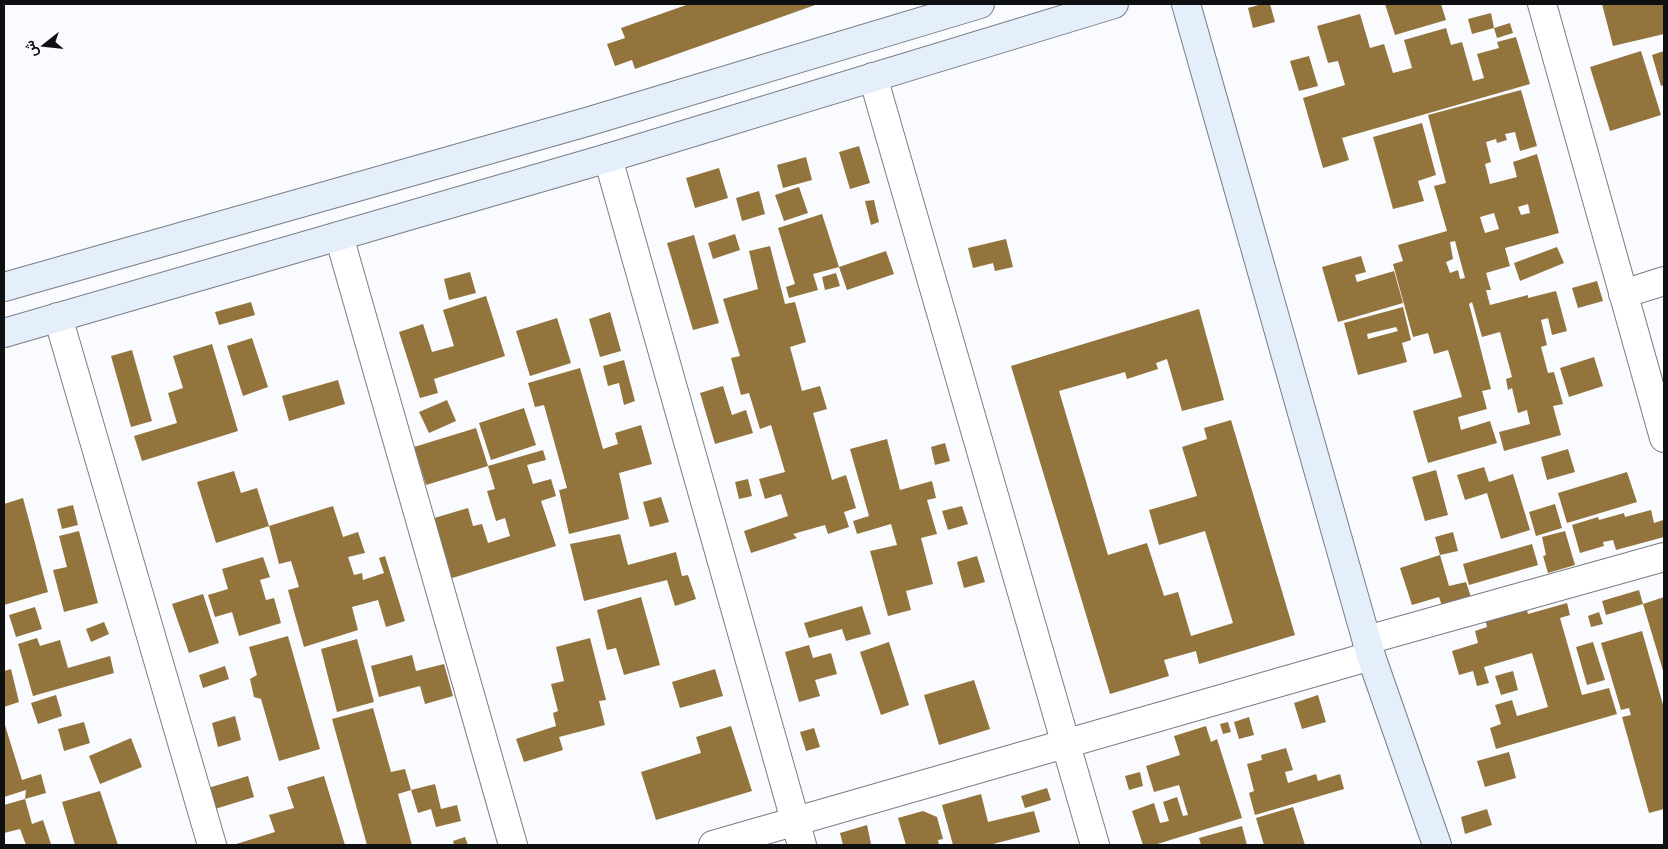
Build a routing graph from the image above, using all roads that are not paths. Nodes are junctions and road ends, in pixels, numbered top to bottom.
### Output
1 (980, 4) edge
2 (1114, 4) edge
3 (1186, 4) edge
4 (1542, 4) edge
5 (873, 77) junction
6 (608, 158) junction
7 (339, 236) junction
8 (1664, 281) edge
9 (4, 287) edge
10 (1623, 294) junction
11 (58, 317) junction
12 (4, 333) edge
13 (1664, 438) edge
14 (1664, 557) edge
15 (1369, 648) junction
16 (1066, 743) junction
17 (799, 833) edge
18 (212, 845) edge
19 (513, 845) edge
20 (713, 845) edge
21 (1095, 845) edge
22 (1437, 845) edge

1 - 9 main road
2 - 5 main road
3 - 15 main road
4 - 10 street
5 - 6 main road
5 - 16 street
6 - 7 main road
6 - 17 street
7 - 11 main road
7 - 19 street
8 - 10 street
10 - 13 street
11 - 12 main road
11 - 18 street
14 - 15 street
15 - 16 street
15 - 22 main road
16 - 17 street
16 - 21 street
17 - 20 street

